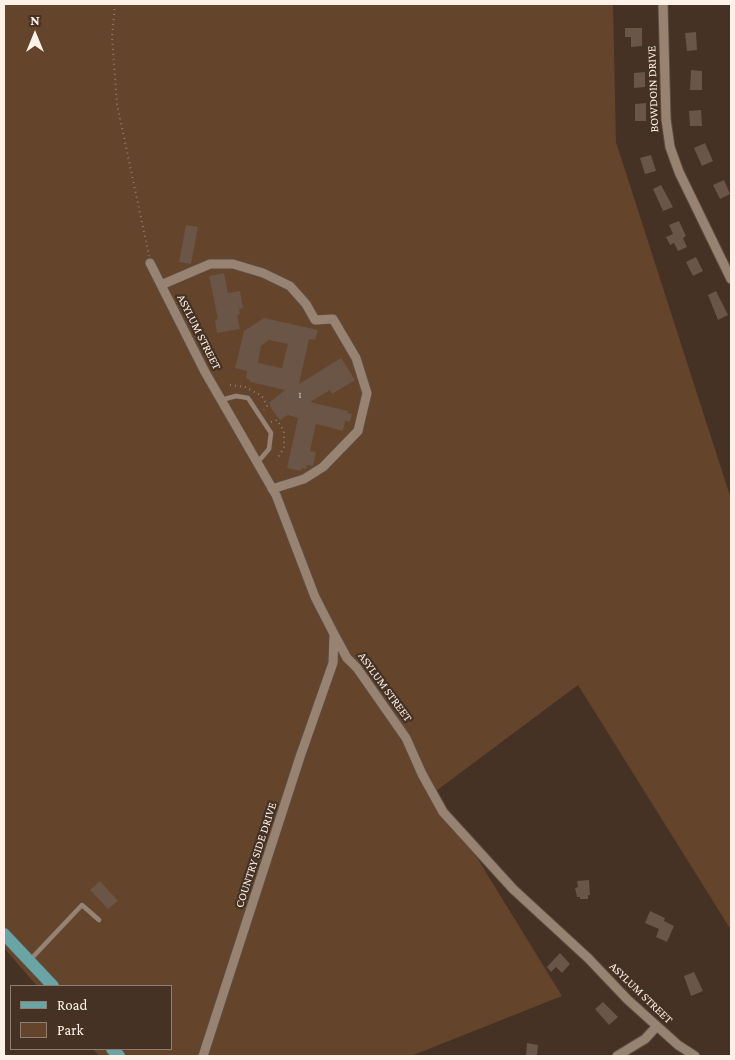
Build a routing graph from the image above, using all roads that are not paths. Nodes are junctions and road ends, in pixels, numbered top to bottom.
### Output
1 (663, 4) edge
2 (150, 263) road end
3 (731, 279) edge
4 (161, 285) junction
5 (221, 400) junction
6 (258, 463) junction
7 (272, 489) junction
8 (334, 634) junction
9 (347, 658) junction
10 (333, 663) junction
11 (99, 920) dead end
12 (4, 934) edge
13 (29, 960) junction
14 (53, 985) edge
15 (658, 1026) junction
16 (203, 1056) edge
17 (618, 1056) edge
18 (694, 1056) edge

1 - 3 street, BOWDOIN DRIVE
2 - 4 street, ASYLUM STREET
4 - 5 street, ASYLUM STREET
4 - 7 street
5 - 6 street, ASYLUM STREET
5 - 6 lane
6 - 7 street, ASYLUM STREET
7 - 8 street, ASYLUM STREET
8 - 9 street, ASYLUM STREET
8 - 10 street, COUNTRY SIDE DRIVE
9 - 10 street
9 - 15 street, ASYLUM STREET
10 - 16 street, COUNTRY SIDE DRIVE
11 - 13 lane
12 - 13 main road
13 - 14 main road
15 - 17 street
15 - 18 street, ASYLUM STREET

